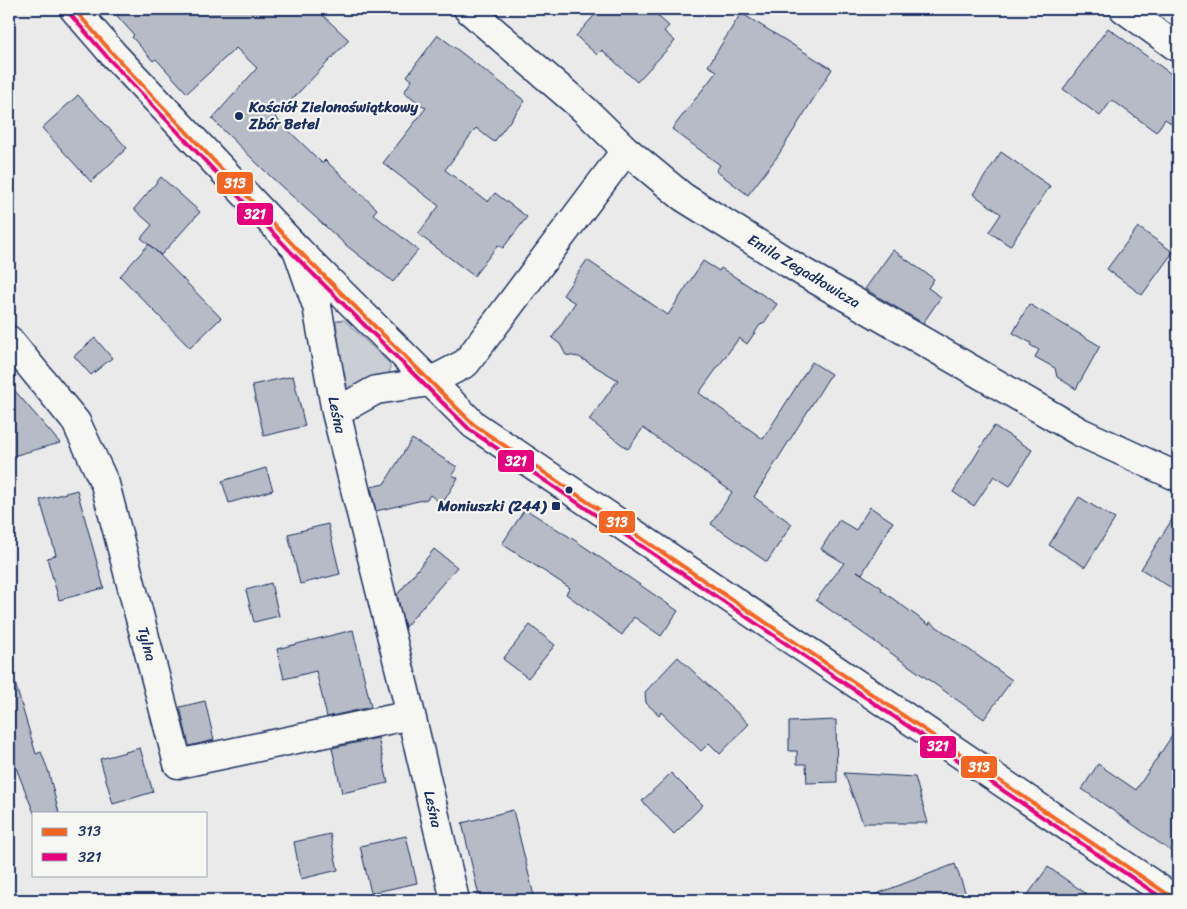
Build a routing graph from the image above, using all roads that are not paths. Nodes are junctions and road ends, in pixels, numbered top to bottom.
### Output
1 (74, 9) edge
2 (468, 9) edge
3 (1124, 9) edge
4 (1178, 48) edge
5 (626, 150) junction
6 (297, 249) junction
7 (9, 340) edge
8 (430, 382) junction
9 (336, 412) junction
10 (1178, 477) edge
11 (400, 717) junction
12 (455, 900) edge
13 (1176, 900) edge

1 - 6 street, Leśna
2 - 5 street, Emila Zegadłowicza
3 - 4 street
5 - 8 street
5 - 10 street, Emila Zegadłowicza
6 - 8 street
6 - 9 street, Leśna
7 - 11 street, Tylna
8 - 9 street
8 - 13 street
9 - 11 street, Leśna
11 - 12 street, Leśna

